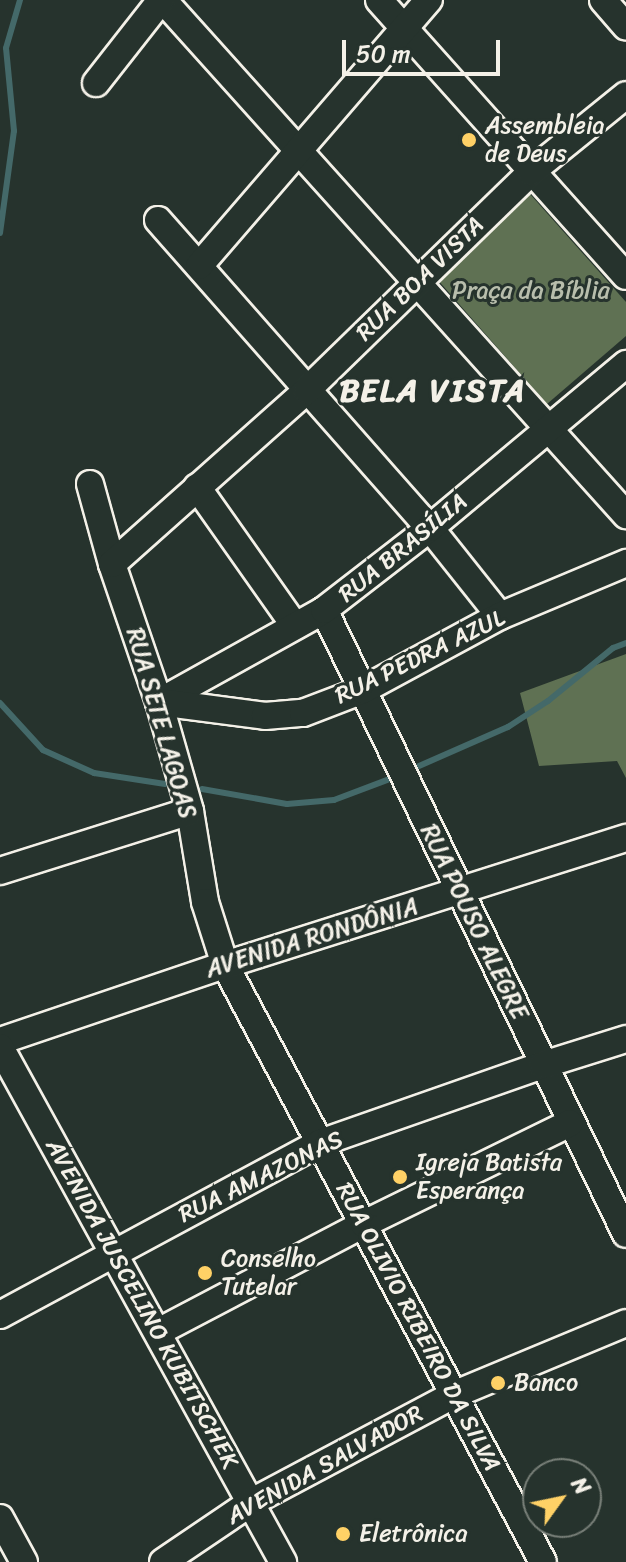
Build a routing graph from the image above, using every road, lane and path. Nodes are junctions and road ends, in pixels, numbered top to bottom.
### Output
1 (162, 0) edge
2 (379, 0) edge
3 (429, 0) edge
4 (603, 0) edge
5 (626, 26) edge
6 (404, 28) junction
7 (96, 83) dead end
8 (626, 95) edge
9 (299, 148) junction
10 (531, 172) junction
11 (158, 220) dead end
12 (199, 266) junction
13 (626, 276) edge
14 (418, 280) junction
15 (626, 364) edge
16 (307, 390) junction
17 (549, 428) junction
18 (90, 484) dead end
19 (197, 487) junction
20 (626, 515) edge
21 (430, 528) junction
22 (626, 563) edge
23 (112, 564) junction
24 (324, 610) junction
25 (500, 616) junction
26 (295, 626) junction
27 (363, 690) junction
28 (159, 702) junction
29 (190, 811) junction
30 (626, 838) edge
31 (0, 871) edge
32 (460, 892) junction
33 (225, 965) junction
34 (626, 1039) edge
35 (0, 1044) edge
36 (543, 1065) junction
37 (570, 1123) junction
38 (320, 1143) junction
39 (364, 1224) junction
40 (626, 1234) edge
41 (115, 1251) junction
42 (0, 1315) edge
43 (626, 1323) edge
44 (158, 1332) junction
45 (453, 1395) junction
46 (250, 1503) junction
47 (0, 1518) edge
48 (24, 1562) edge
49 (163, 1562) edge
50 (283, 1562) edge
51 (543, 1562) edge

1 - 7 street
1 - 9 street
2 - 6 street
3 - 6 street
4 - 5 street
6 - 9 street
6 - 10 street
8 - 10 street, RUA BOA VISTA
9 - 12 street
9 - 14 street
10 - 13 street
10 - 14 street, RUA BOA VISTA
11 - 12 street
12 - 16 street
14 - 16 street, RUA BOA VISTA
14 - 17 street
15 - 17 street, RUA BRASÍLIA
16 - 19 street, RUA BOA VISTA
16 - 21 street
17 - 20 street
17 - 21 street, RUA BRASÍLIA
18 - 23 street, RUA SETE LAGOAS
19 - 23 street, RUA BOA VISTA
19 - 26 street
21 - 24 street, RUA BRASÍLIA
21 - 25 street
22 - 25 street, RUA PEDRA AZUL
23 - 28 street, RUA SETE LAGOAS
24 - 26 street, RUA BRASÍLIA
24 - 27 street, RUA POUSO ALEGRE
25 - 27 street, RUA PEDRA AZUL
26 - 28 street, RUA BRASÍLIA
27 - 28 street, RUA PEDRA AZUL
27 - 32 street, RUA POUSO ALEGRE
28 - 29 street, RUA SETE LAGOAS
29 - 31 street
29 - 33 street, RUA SETE LAGOAS
30 - 32 street, AVENIDA RONDÔNIA
32 - 33 street, AVENIDA RONDÔNIA
32 - 36 street, RUA POUSO ALEGRE
33 - 35 street, AVENIDA RONDÔNIA
33 - 38 street, RUA OLIVIO RIBEIRO DA SILVA
34 - 36 street, RUA AMAZONAS
35 - 41 street, AVENIDA JUSCELINO KUBITSCHEK
36 - 37 street, RUA POUSO ALEGRE
36 - 38 street, RUA AMAZONAS
37 - 39 street
37 - 40 street, RUA POUSO ALEGRE
38 - 39 street, RUA OLIVIO RIBEIRO DA SILVA
38 - 41 street, RUA AMAZONAS
39 - 44 street
39 - 45 street, RUA OLIVIO RIBEIRO DA SILVA
41 - 42 street, RUA AMAZONAS
41 - 44 street, AVENIDA JUSCELINO KUBITSCHEK
43 - 45 street, AVENIDA SALVADOR
44 - 46 street, AVENIDA JUSCELINO KUBITSCHEK
45 - 46 street, AVENIDA SALVADOR
45 - 51 street, RUA OLIVIO RIBEIRO DA SILVA
46 - 49 street, AVENIDA SALVADOR
46 - 50 street, AVENIDA JUSCELINO KUBITSCHEK
47 - 48 street

